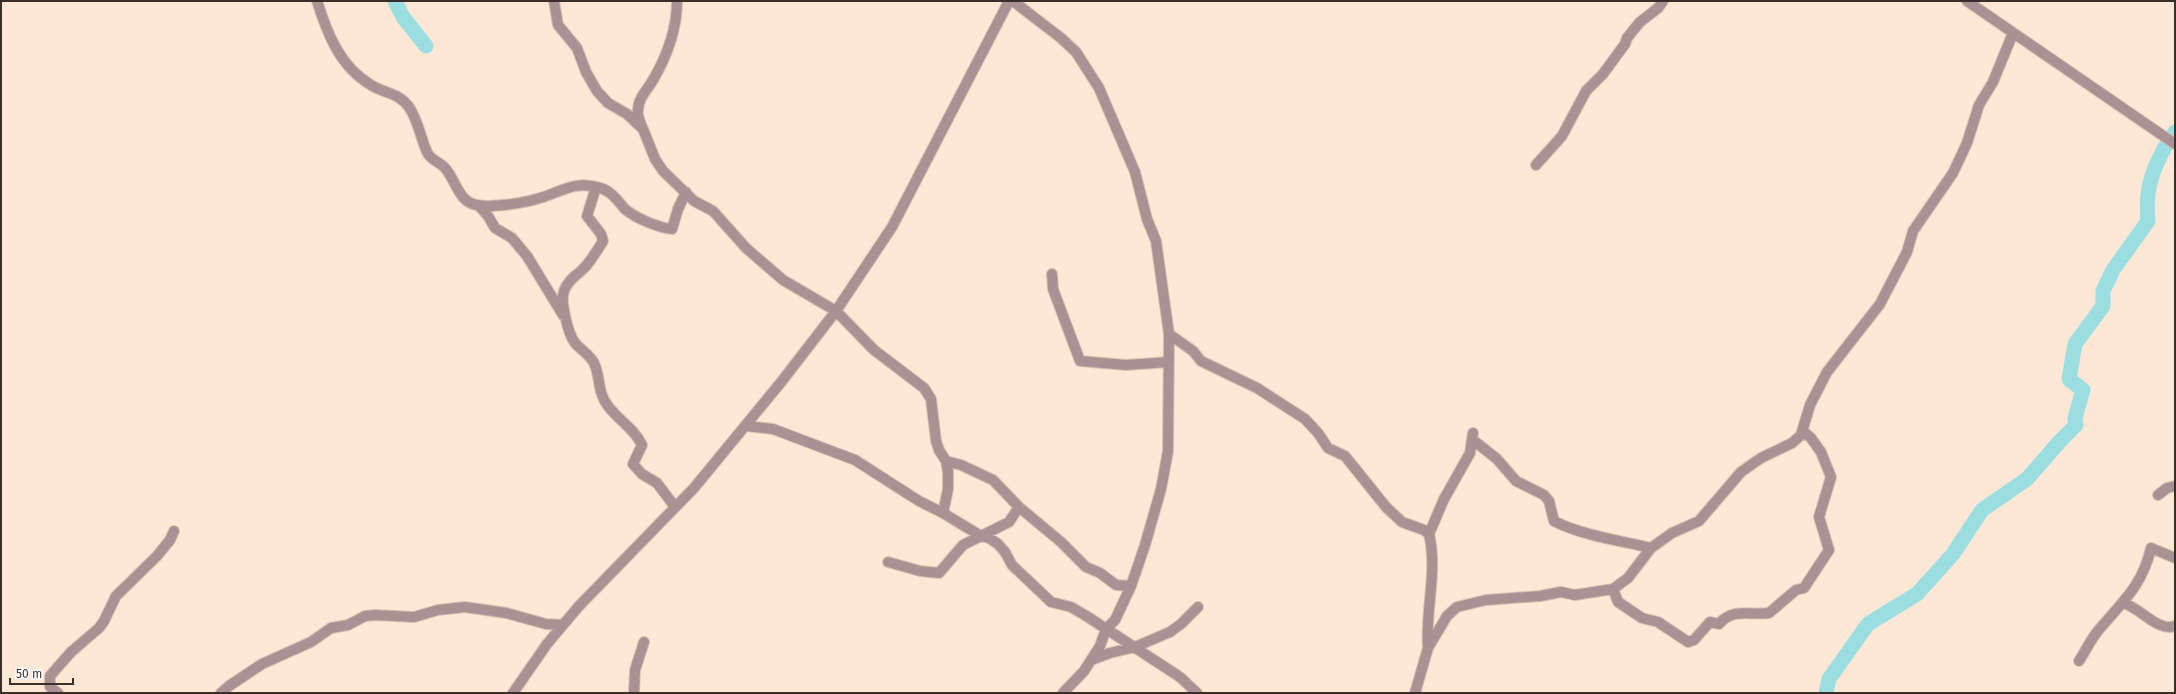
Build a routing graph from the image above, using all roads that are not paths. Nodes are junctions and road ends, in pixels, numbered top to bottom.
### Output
1 (317, 1) edge
2 (554, 1) edge
3 (677, 1) edge
4 (1009, 1) edge
5 (1013, 1) edge
6 (1663, 1) edge
7 (1967, 1) edge
8 (2013, 32) junction
9 (643, 129) junction
10 (2175, 144) edge
11 (1536, 165) dead end
12 (596, 187) junction
13 (686, 192) junction
14 (479, 206) junction
15 (1052, 274) dead end
16 (836, 311) junction
17 (566, 320) junction
18 (1169, 334) junction
19 (1169, 362) junction
20 (746, 426) junction
21 (1803, 431) junction
22 (946, 461) junction
23 (2175, 486) edge
24 (2158, 496) dead end
25 (675, 507) junction
26 (1019, 507) junction
27 (943, 513) junction
28 (174, 531) dead end
29 (1429, 534) junction
30 (981, 536) junction
31 (1651, 548) junction
32 (2175, 558) edge
33 (888, 562) dead end
34 (1131, 586) junction
35 (1613, 589) junction
36 (2123, 603) junction
37 (1198, 607) dead end
38 (563, 625) junction
39 (2175, 626) edge
40 (1106, 629) junction
41 (644, 642) dead end
42 (1135, 647) junction
43 (1428, 648) junction
44 (1091, 660) junction
45 (2079, 661) dead end
46 (58, 693) edge
47 (221, 693) edge
48 (513, 693) edge
49 (634, 693) edge
50 (1063, 693) edge
51 (1197, 693) edge
52 (1415, 693) edge

1 - 14 street
2 - 9 street
3 - 9 street
4 - 16 street
5 - 18 street
6 - 11 street
7 - 8 street
8 - 10 street
8 - 21 street
9 - 13 street
12 - 13 street
12 - 14 street
12 - 17 street
13 - 16 street
14 - 17 street
15 - 19 street
16 - 20 street
16 - 22 street
17 - 25 street
18 - 19 street
18 - 29 street
19 - 34 street
20 - 25 street
20 - 27 street
21 - 31 street
21 - 35 street
22 - 26 street
22 - 27 street
23 - 24 street
25 - 38 street
26 - 30 street
26 - 34 street
27 - 30 street
28 - 46 street
29 - 31 street
29 - 43 street
30 - 33 street
30 - 40 street
31 - 35 street
32 - 36 street
34 - 40 street
35 - 43 street
36 - 39 street
36 - 45 street
37 - 42 street
38 - 47 street
38 - 48 street
40 - 42 street
40 - 44 street
41 - 49 street
42 - 44 street
42 - 51 street
43 - 52 street
44 - 50 street

